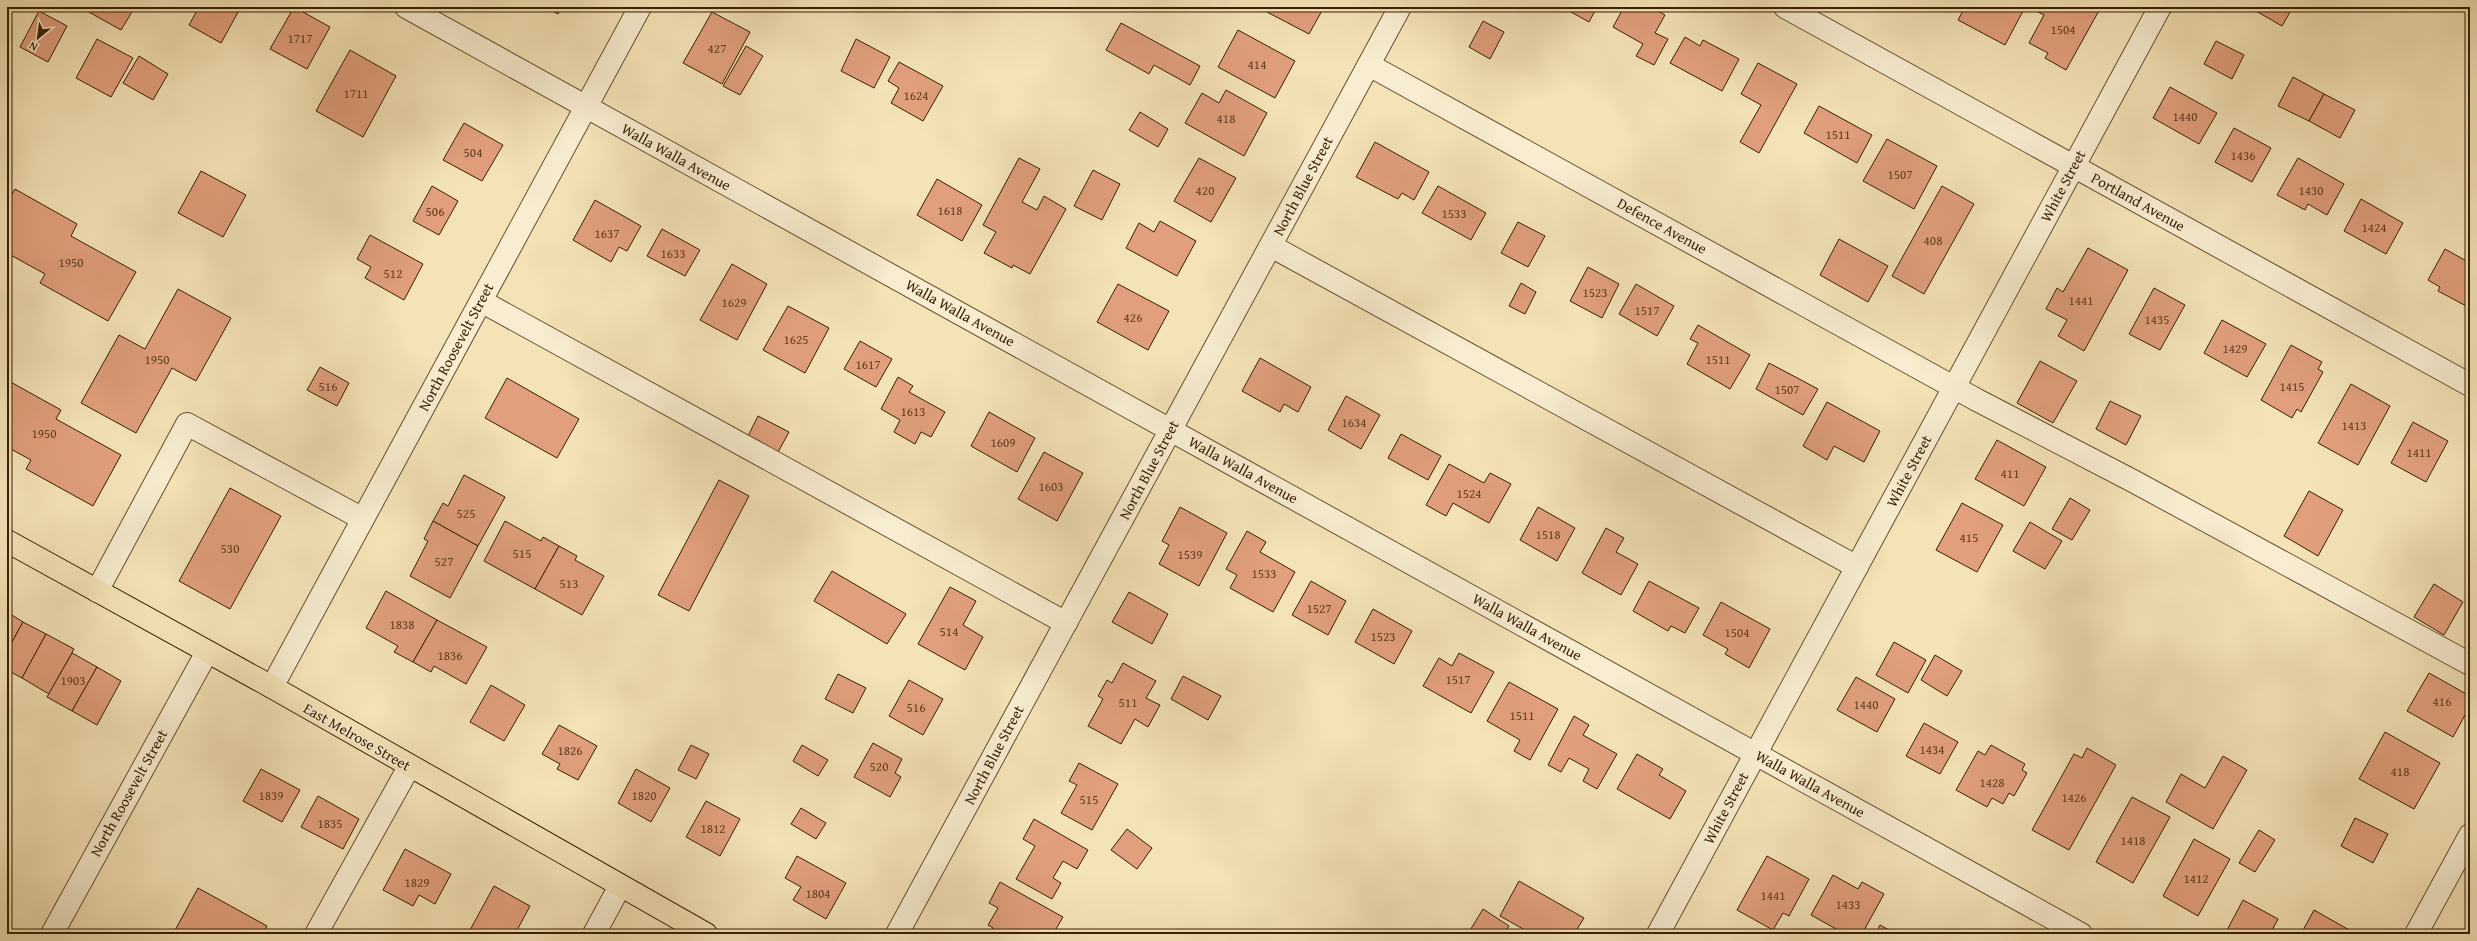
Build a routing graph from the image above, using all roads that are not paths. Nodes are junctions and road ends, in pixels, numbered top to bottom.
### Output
1 (406, 7) edge
2 (640, 7) edge
3 (1400, 7) edge
4 (1785, 7) edge
5 (2160, 7) edge
6 (1369, 65) junction
7 (586, 106) junction
8 (2074, 166) junction
9 (1271, 246) junction
10 (481, 301) junction
11 (2468, 380) edge
12 (1954, 387) junction
13 (1171, 430) junction
14 (363, 519) junction
15 (7, 541) edge
16 (1857, 567) junction
17 (97, 591) junction
18 (1066, 623) junction
19 (207, 652) junction
20 (2470, 664) edge
21 (272, 688) junction
22 (1756, 754) junction
23 (409, 767) junction
24 (2470, 835) edge
25 (620, 886) junction
26 (52, 934) edge
27 (316, 934) edge
28 (594, 934) edge
29 (706, 934) edge
30 (897, 934) edge
31 (1658, 934) edge
32 (2080, 934) edge
33 (2416, 934) edge

1 - 7 street, Walla Walla Avenue
2 - 7 street, North Roosevelt Street
3 - 6 street, North Blue Street
4 - 8 street, Portland Avenue
5 - 8 street, White Street
6 - 9 street, North Blue Street
6 - 12 street, Defence Avenue
7 - 10 street, North Roosevelt Street
7 - 13 street, Walla Walla Avenue
8 - 11 street, Portland Avenue
8 - 12 street, White Street
9 - 13 street, North Blue Street
9 - 16 street
10 - 14 street, North Roosevelt Street
10 - 18 street
12 - 16 street, White Street
12 - 20 street, Defence Avenue
13 - 18 street, North Blue Street
13 - 22 street, Walla Walla Avenue
14 - 17 street
14 - 21 street, North Roosevelt Street
15 - 17 main road, East Melrose Street
16 - 22 street, White Street
17 - 19 main road, East Melrose Street
18 - 30 street, North Blue Street
19 - 21 main road, East Melrose Street
19 - 26 street, North Roosevelt Street
21 - 23 main road, East Melrose Street
22 - 31 street, White Street
22 - 32 street, Walla Walla Avenue
23 - 25 main road, East Melrose Street
23 - 27 street
24 - 33 street
25 - 28 street
25 - 29 main road, East Melrose Street

